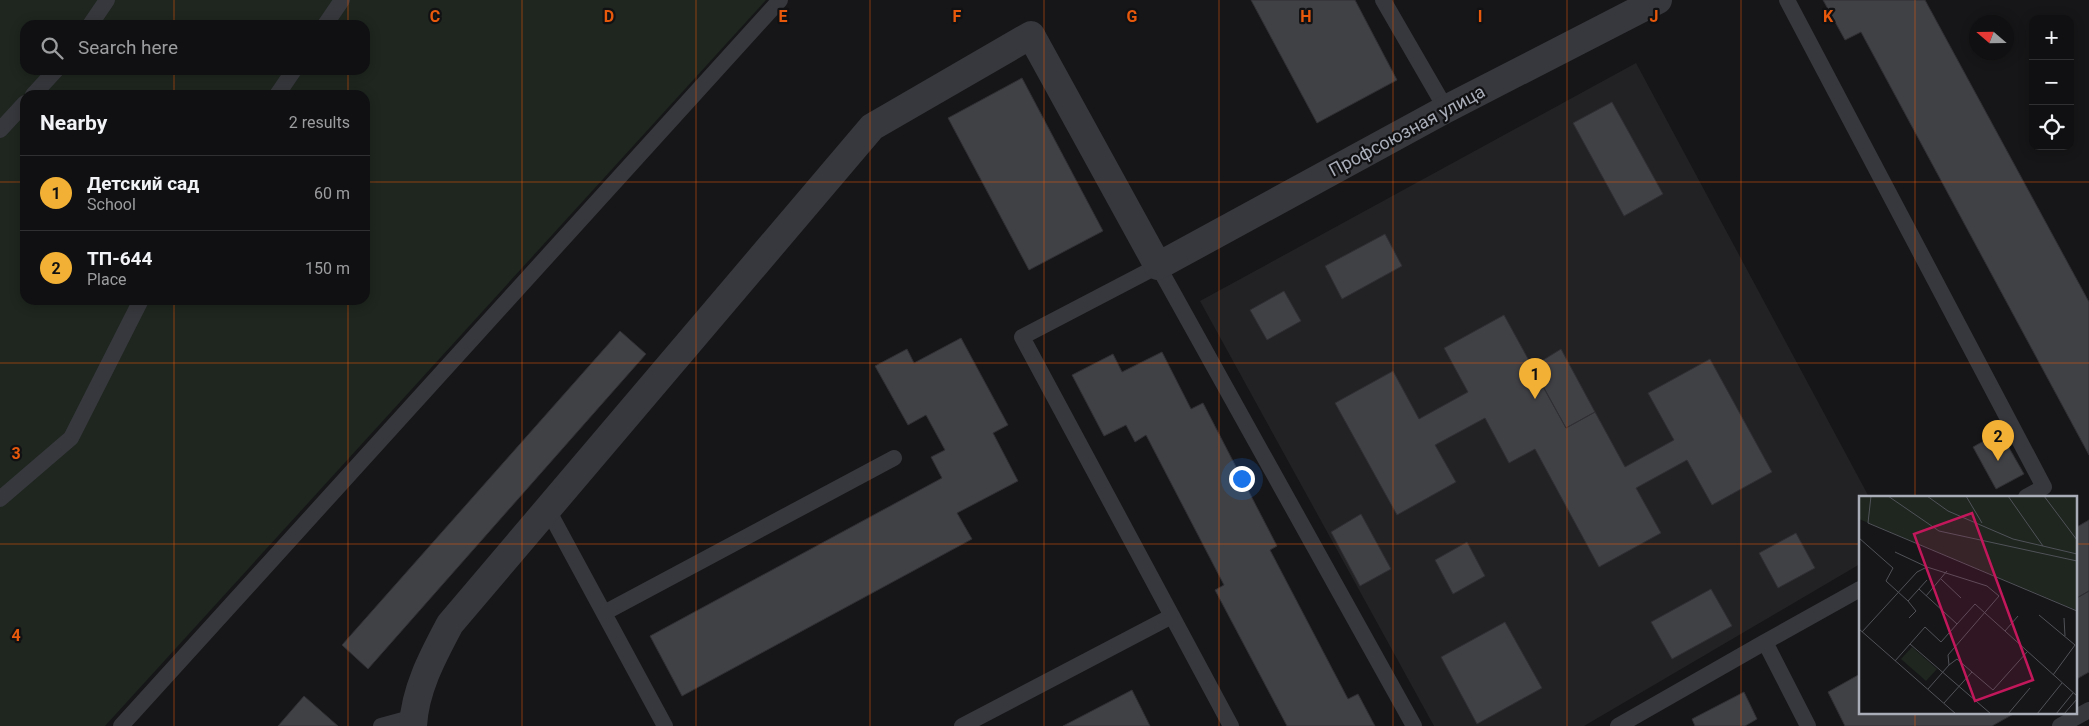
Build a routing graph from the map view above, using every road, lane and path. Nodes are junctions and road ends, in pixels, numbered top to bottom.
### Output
1 (107, 0) edge
2 (342, 0) edge
3 (780, 0) edge
4 (1383, 0) edge
5 (1658, 0) edge
6 (1787, 0) edge
7 (93, 20) edge
8 (328, 20) edge
9 (51, 75) edge
10 (291, 75) edge
11 (38, 90) edge
12 (281, 90) edge
13 (20, 108) edge
14 (1446, 109) junction
15 (0, 130) edge
16 (1158, 266) junction
17 (138, 305) edge
18 (894, 458) dead end
19 (2028, 496) edge
20 (0, 499) edge
21 (547, 508) junction
22 (1859, 590) edge
23 (604, 613) junction
24 (1172, 616) junction
25 (1765, 642) junction
26 (2089, 710) edge
27 (414, 721) edge
28 (121, 726) edge
29 (381, 726) edge
30 (664, 726) edge
31 (962, 726) edge
32 (1232, 726) edge
33 (1414, 726) edge
34 (1618, 726) edge
35 (1808, 726) edge
36 (2060, 726) edge

1 - 7 lane
2 - 8 lane
3 - 28 lane
4 - 14 lane
5 - 14 street, Профсоюзная улица
6 - 19 lane
9 - 11 lane
10 - 12 lane
13 - 15 lane
14 - 16 street, Профсоюзная улица
16 - 21 street
16 - 24 lane
16 - 33 lane
17 - 20 lane
18 - 23 lane
21 - 23 lane
21 - 27 street
22 - 25 lane
23 - 30 lane
24 - 31 lane
24 - 32 lane
25 - 34 lane
25 - 35 lane
26 - 36 lane
27 - 29 lane

